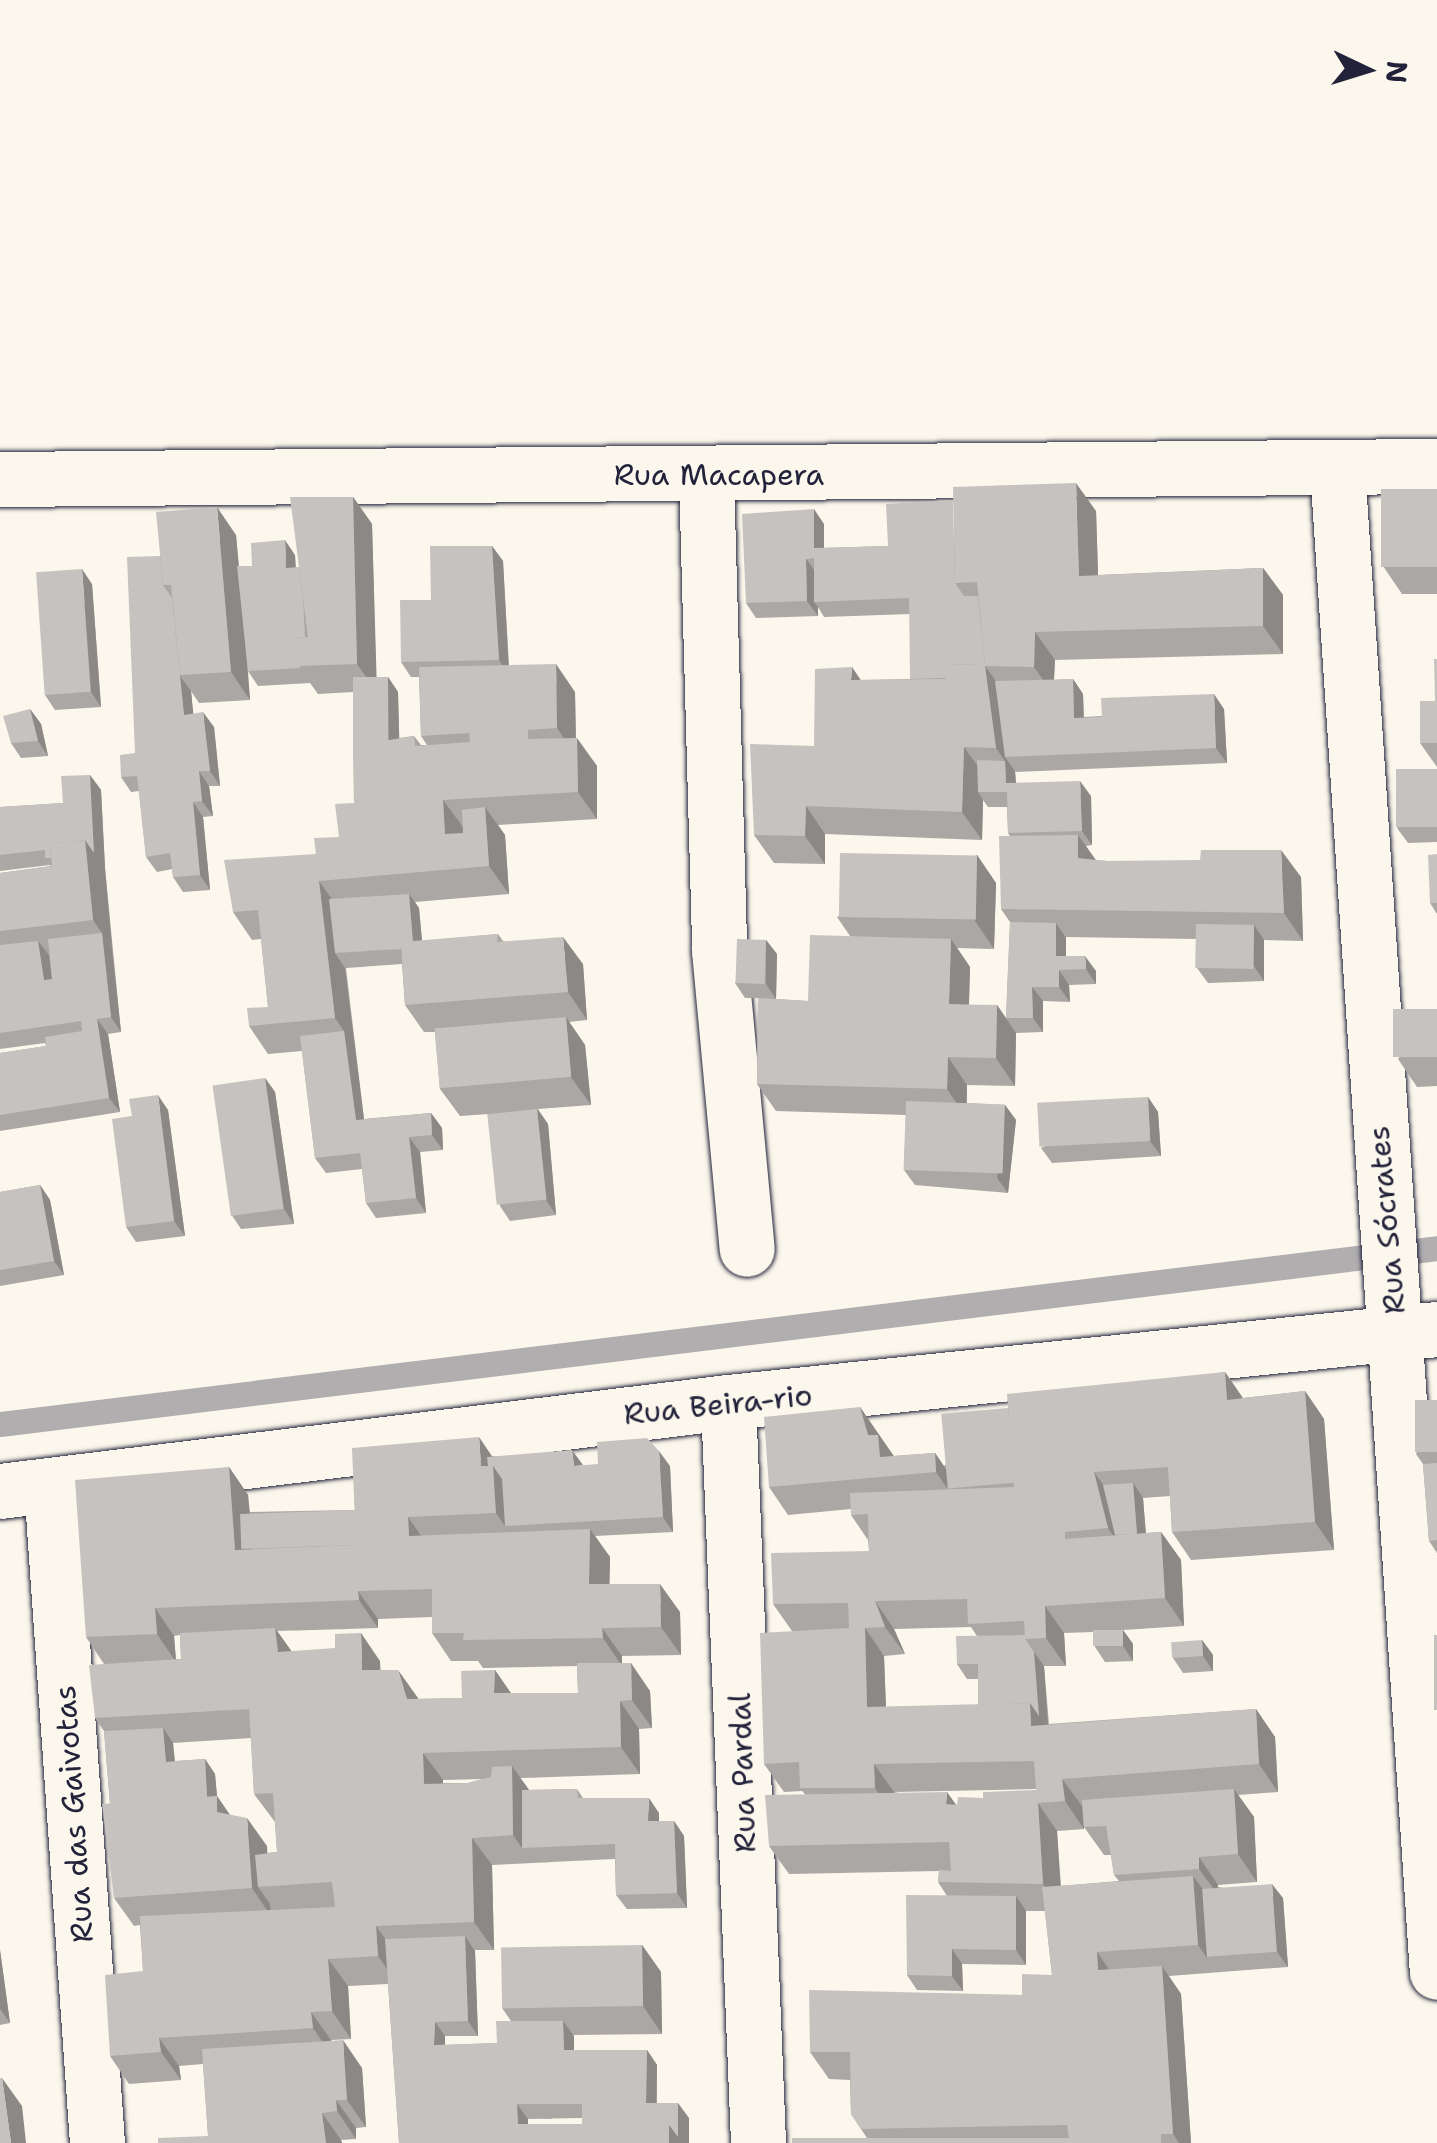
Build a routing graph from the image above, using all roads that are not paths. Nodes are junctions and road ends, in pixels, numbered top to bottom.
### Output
1 (1437, 466) edge
2 (1337, 468) junction
3 (706, 476) junction
4 (0, 479) edge
5 (747, 1249) dead end
6 (1409, 1323) edge
7 (728, 1402) junction
8 (25, 1488) edge
9 (1437, 1972) edge
10 (97, 2143) edge
11 (758, 2143) edge

1 - 2 street, Rua Macapera
2 - 3 street, Rua Macapera
2 - 6 street, Rua Sócrates
3 - 4 street, Rua Macapera
3 - 5 street
6 - 7 street, Rua Beira-rio
6 - 9 street, Rua Sócrates
7 - 8 street, Rua Beira-rio
7 - 11 street, Rua Pardal
8 - 10 street, Rua das Gaivotas

